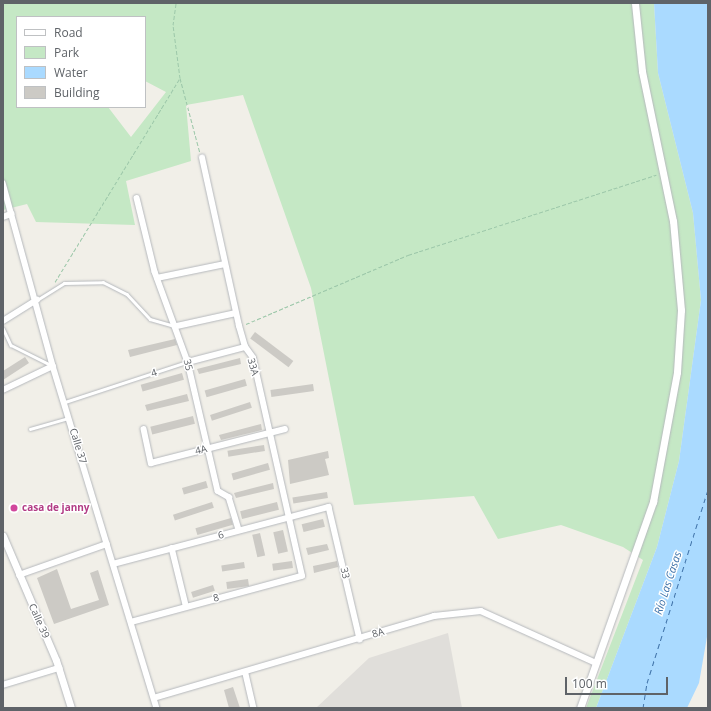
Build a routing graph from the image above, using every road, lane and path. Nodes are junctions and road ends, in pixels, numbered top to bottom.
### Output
1 (176, 3) edge
2 (635, 3) edge
3 (180, 78) junction
4 (202, 158) joint
5 (662, 173) junction
6 (3, 184) edge
7 (137, 198) dead end
8 (11, 214) junction
9 (3, 217) edge
10 (225, 264) junction
11 (157, 278) junction
12 (55, 287) junction
13 (37, 300) junction
14 (236, 313) junction
15 (3, 321) edge
16 (177, 326) junction
17 (239, 326) junction
18 (3, 328) edge
19 (245, 347) junction
20 (188, 362) junction
21 (53, 366) junction
22 (3, 390) edge
23 (64, 402) junction
24 (69, 418) junction
25 (30, 429) dead end
26 (144, 429) dead end
27 (285, 429) dead end
28 (267, 434) junction
29 (208, 448) junction
30 (329, 507) joint
31 (287, 518) junction
32 (239, 530) junction
33 (3, 536) edge
34 (107, 544) junction
35 (172, 548) junction
36 (113, 564) junction
37 (19, 575) junction
38 (302, 576) joint
39 (186, 605) junction
40 (131, 622) junction
41 (360, 638) junction
42 (596, 663) junction
43 (59, 668) junction
44 (246, 674) junction
45 (3, 685) edge
46 (154, 698) junction
47 (71, 708) edge
48 (157, 708) edge
49 (254, 708) edge
50 (580, 708) edge

1 - 3 path
2 - 5 street
3 - 4 path
3 - 12 path
4 - 10 street, 33A
5 - 17 path
5 - 42 street
6 - 8 street, Calle 37
7 - 11 street, 35
8 - 9 street
8 - 13 street, Calle 37
10 - 11 street
10 - 14 street, 33A
11 - 16 street, 35
12 - 13 lane
12 - 16 lane
13 - 15 street
13 - 21 street, Calle 37
14 - 16 street
14 - 17 street, 33A
16 - 20 street, 35
17 - 19 street, 33A
18 - 21 lane
19 - 20 street, 4
19 - 28 street, 33A
20 - 23 lane, 4
20 - 29 street, 35
21 - 22 street
21 - 23 street, Calle 37
23 - 24 street, Calle 37
24 - 25 lane
24 - 34 street, Calle 37
26 - 29 street, 4A
27 - 28 street, 4A
28 - 29 street, 4A
28 - 31 street, 33A
29 - 32 street, 35
30 - 31 street, 6
30 - 41 street, 33
31 - 32 street, 6
31 - 38 street, 33A
32 - 35 street, 6
33 - 37 street, Calle 39
34 - 36 street, Calle 37
34 - 37 street
35 - 36 street, 6
35 - 39 street
36 - 40 street, Calle 37
37 - 43 street, Calle 39
38 - 39 street, 8
39 - 40 street, 8
40 - 46 street, Calle 37
41 - 42 street, 8A
41 - 44 street, 8A
42 - 50 street
43 - 45 street
43 - 47 street, Calle 39
44 - 46 street, 8A
44 - 49 street
46 - 48 street, Calle 37

